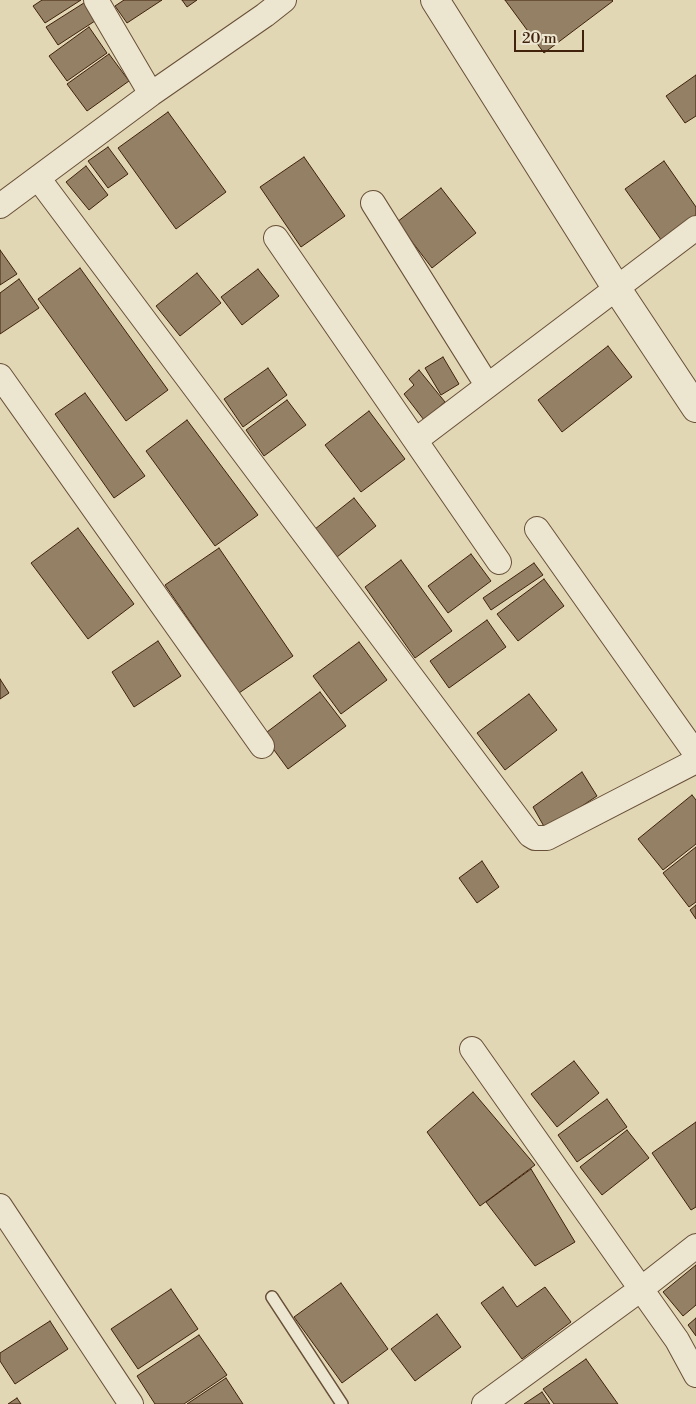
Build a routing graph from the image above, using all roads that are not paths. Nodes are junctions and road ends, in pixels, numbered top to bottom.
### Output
1 (96, 0) edge
2 (284, 0) edge
3 (435, 0) edge
4 (260, 8) edge
5 (151, 94) junction
6 (38, 178) junction
7 (373, 203) dead end
8 (0, 206) edge
9 (696, 228) edge
10 (276, 238) dead end
11 (617, 289) junction
12 (0, 376) edge
13 (487, 385) junction
14 (696, 408) edge
15 (416, 440) junction
16 (537, 529) dead end
17 (499, 562) dead end
18 (262, 746) dead end
19 (696, 754) edge
20 (696, 761) edge
21 (472, 1049) dead end
22 (0, 1206) edge
23 (696, 1246) edge
24 (641, 1289) junction
25 (272, 1297) dead end
26 (696, 1375) edge
27 (131, 1404) edge
28 (342, 1404) edge
29 (484, 1404) edge

1 - 5 street
2 - 4 street
3 - 11 street
4 - 5 street
5 - 6 street
6 - 8 street
6 - 20 street
7 - 13 street
9 - 11 street
10 - 15 street
11 - 13 street
11 - 14 street
12 - 18 street
13 - 15 street
15 - 17 street
16 - 19 street
21 - 24 street
22 - 27 street
23 - 24 street
24 - 26 street
24 - 29 street
25 - 28 lane

